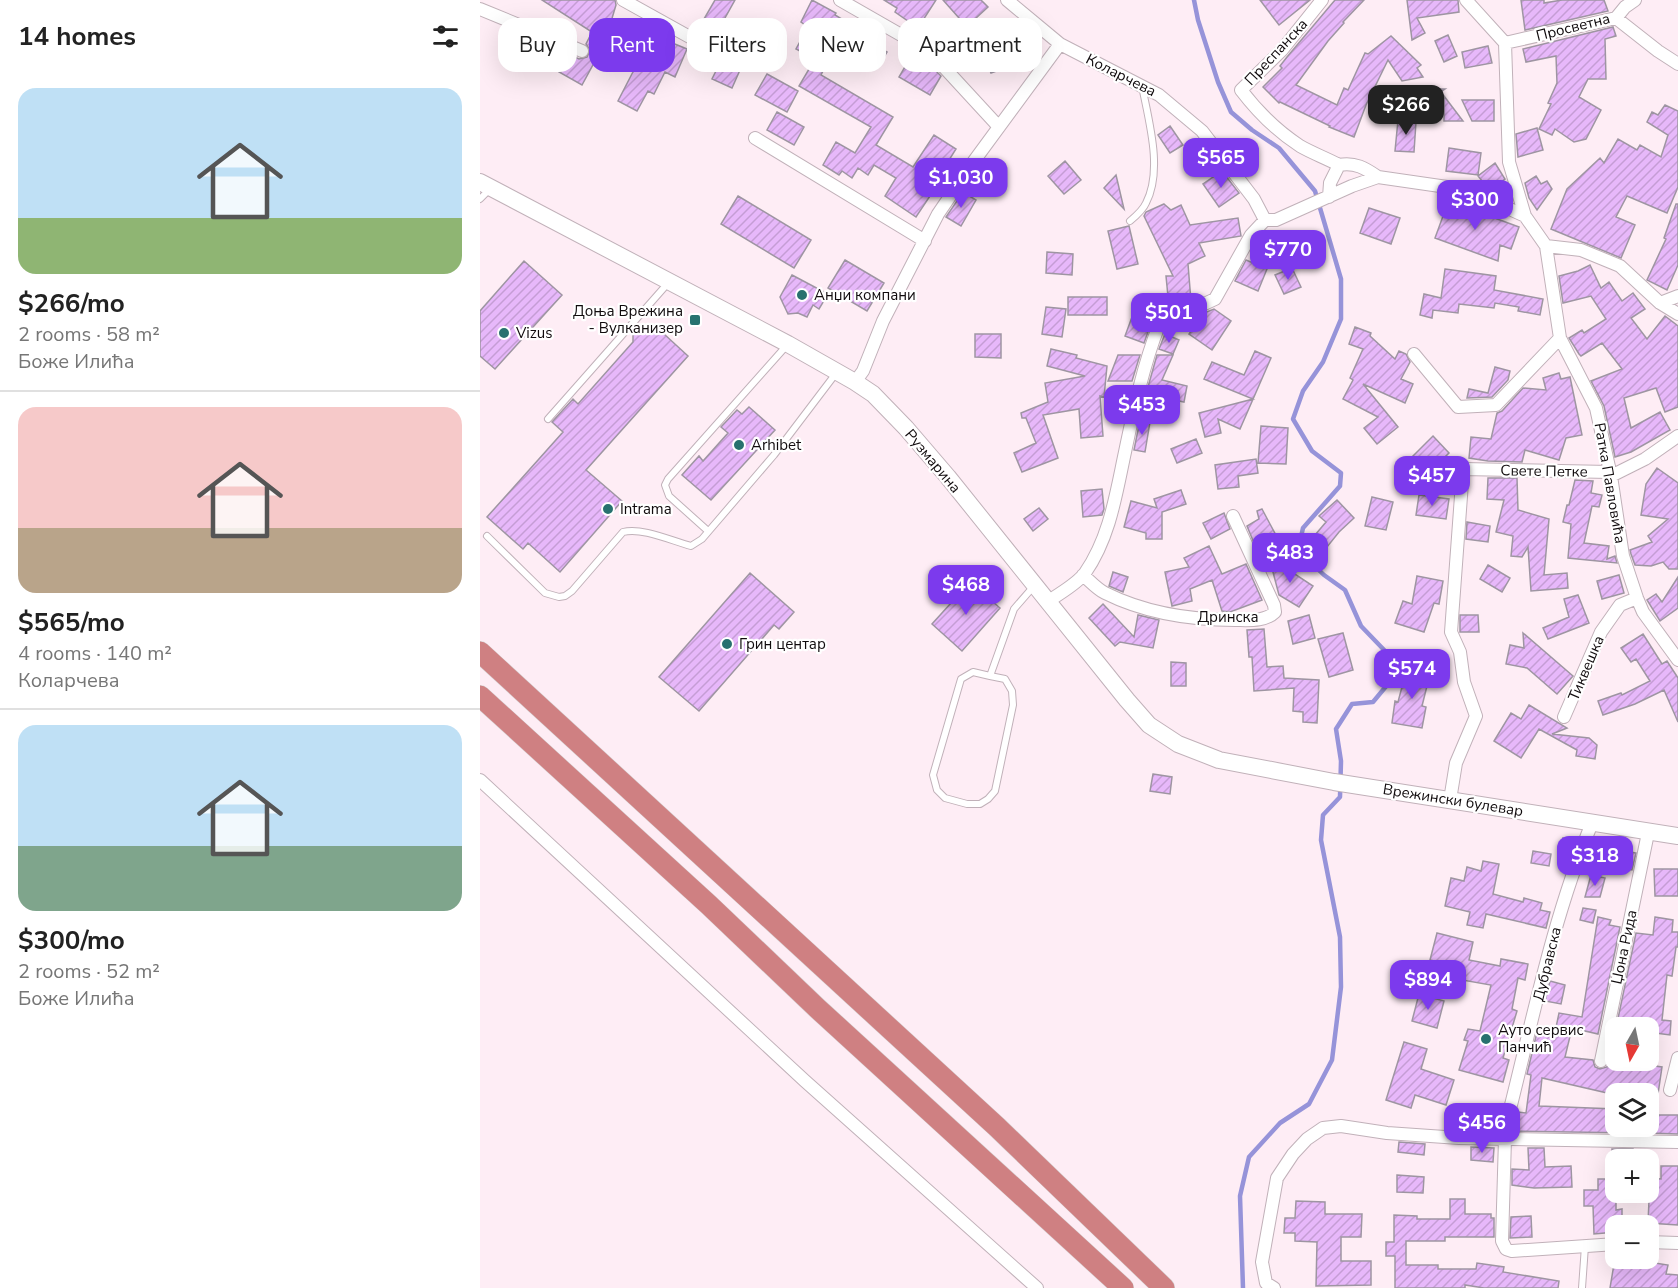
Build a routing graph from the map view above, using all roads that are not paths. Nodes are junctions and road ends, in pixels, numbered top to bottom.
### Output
1 (623, 0) edge
2 (840, 0) edge
3 (1007, 0) edge
4 (1322, 0) edge
5 (1466, 0) edge
6 (1635, 0) edge
7 (480, 9) edge
8 (1616, 18) junction
9 (687, 36) edge
10 (1505, 43) junction
11 (1060, 44) junction
12 (582, 51) dead end
13 (1678, 64) edge
14 (1142, 86) junction
15 (999, 127) junction
16 (755, 138) dead end
17 (1339, 165) junction
18 (1378, 177) junction
19 (484, 190) edge
20 (1329, 197) junction
21 (1525, 216) junction
22 (1265, 220) junction
23 (1130, 221) dead end
24 (925, 241) junction
25 (1546, 246) junction
26 (669, 282) junction
27 (1678, 296) edge
28 (1660, 303) junction
29 (1678, 314) edge
30 (1560, 338) junction
31 (788, 344) junction
32 (1414, 354) dead end
33 (837, 372) junction
34 (855, 382) junction
35 (548, 419) dead end
36 (1678, 436) edge
37 (1610, 474) junction
38 (1233, 516) dead end
39 (708, 531) junction
40 (487, 536) dead end
41 (1083, 575) junction
42 (1035, 584) junction
43 (1637, 598) junction
44 (1049, 601) junction
45 (480, 652) edge
46 (1678, 660) edge
47 (990, 676) junction
48 (480, 696) edge
49 (1564, 717) dead end
50 (480, 780) edge
51 (1342, 783) joint
52 (1450, 800) junction
53 (1592, 824) junction
54 (1648, 832) junction
55 (1678, 836) edge
56 (1678, 1058) edge
57 (1601, 1061) dead end
58 (1670, 1090) dead end
59 (1505, 1139) junction
60 (1678, 1142) edge
61 (1659, 1242) edge
62 (1678, 1243) edge
63 (1605, 1245) edge
64 (1585, 1246) junction
65 (1268, 1286) edge
66 (1037, 1288) edge
67 (1123, 1288) edge
68 (1164, 1288) edge
69 (1582, 1288) edge

1 - 9 street
2 - 15 street
3 - 11 street, Коларчева
4 - 17 street, Преспанска
5 - 10 street
6 - 8 street, Просветна
7 - 12 street
8 - 10 street, Просветна
8 - 13 street
10 - 21 street, Ратка Павловића
11 - 14 street, Коларчева
11 - 15 street
14 - 22 street, Коларчева
14 - 23 lane
15 - 24 street
16 - 24 street
17 - 18 street
17 - 20 street
18 - 20 street
18 - 21 street
19 - 26 main road, Рузмарина
20 - 22 street
21 - 25 street, Ратка Павловића
22 - 41 street
24 - 34 street
25 - 28 street
25 - 30 street, Ратка Павловића
26 - 31 main road, Рузмарина
26 - 35 lane
27 - 28 street
28 - 29 street
30 - 32 street
30 - 37 street, Ратка Павловића
31 - 33 main road, Рузмарина
31 - 39 lane
33 - 34 main road, Рузмарина
33 - 39 lane
34 - 42 main road, Рузмарина
36 - 37 street
37 - 43 street, Ратка Павловића
37 - 52 street, Свете Петке
38 - 41 street, Дринска
39 - 40 lane
41 - 44 street
42 - 44 main road, Рузмарина
42 - 47 lane
43 - 46 street, Ратка Павловића
43 - 49 street, Тиквешка
44 - 51 main road, Рузмарина
45 - 68 highway
47 - 47 lane
48 - 67 highway
50 - 66 street
51 - 52 main road, Врежински булевар
52 - 53 main road, Врежински булевар
53 - 54 main road, Врежински булевар
53 - 59 street, Дубравска
54 - 55 main road, Врежински булевар
54 - 57 street, Џона Рида
56 - 58 street
59 - 60 street
59 - 64 street, Дубравска
59 - 65 street
61 - 62 street
63 - 64 street
64 - 69 lane

